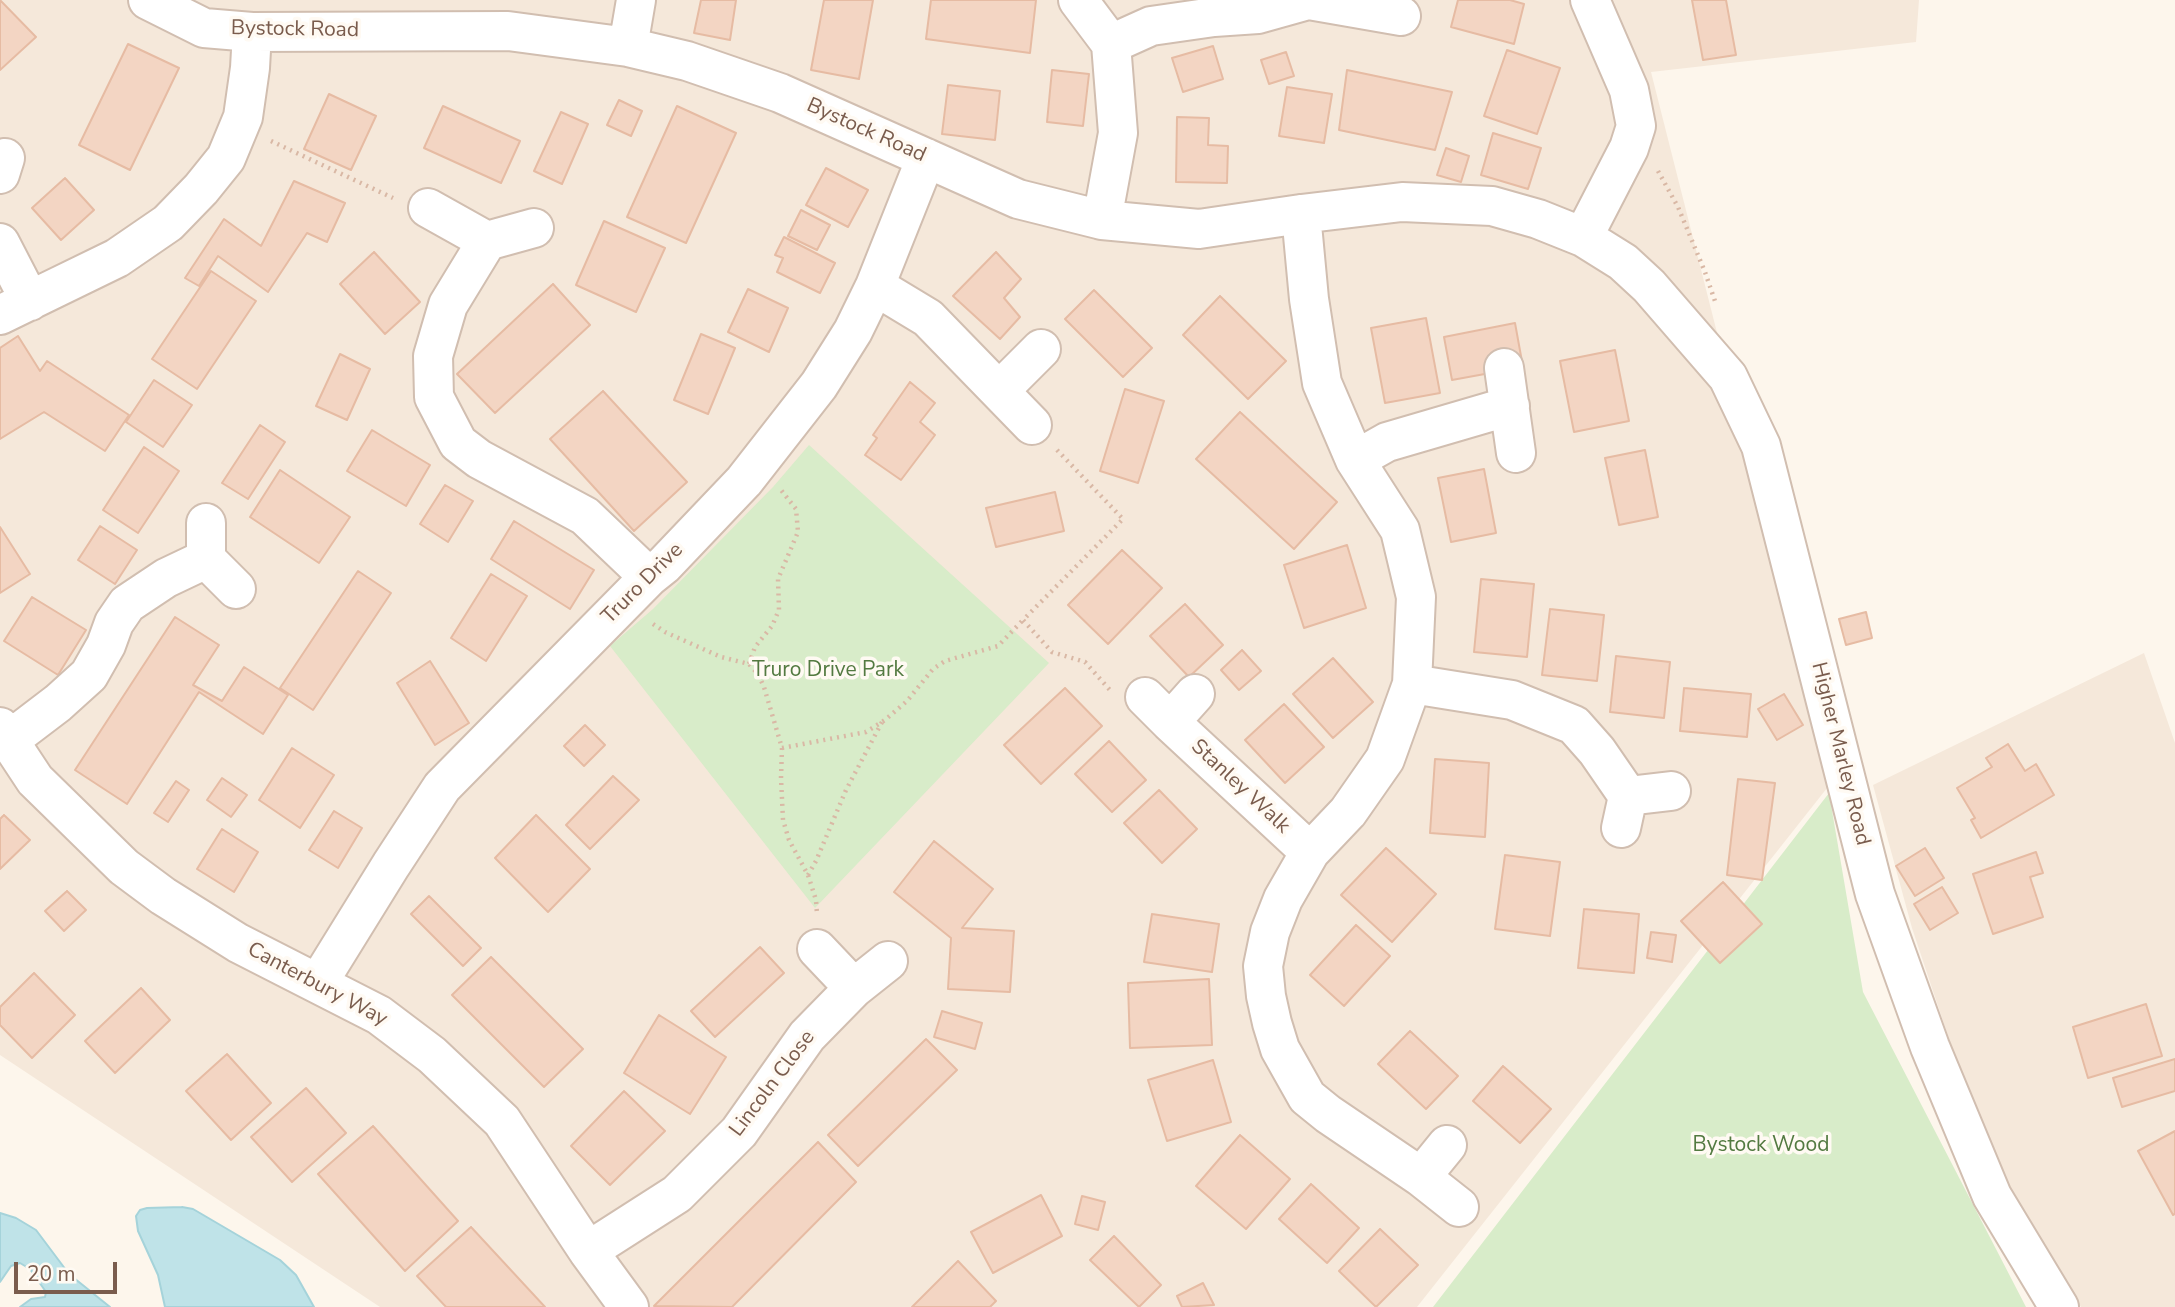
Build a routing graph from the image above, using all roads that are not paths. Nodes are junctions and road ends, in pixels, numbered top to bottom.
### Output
1 (148, 0) edge
2 (636, 0) edge
3 (1078, 0) edge
4 (1308, 0) edge
5 (1590, 0) edge
6 (1401, 16) dead end
7 (252, 32) junction
8 (1111, 44) junction
9 (628, 47) junction
10 (926, 158) junction
11 (428, 208) road end
12 (1301, 214) junction
13 (1102, 220) junction
14 (534, 229) dead end
15 (1583, 237) junction
16 (487, 242) junction
17 (0, 243) edge
18 (876, 286) junction
19 (15, 308) edge
20 (1041, 349) dead end
21 (1504, 368) dead end
22 (1000, 390) junction
23 (1510, 406) junction
24 (1032, 425) road end
25 (1516, 453) dead end
26 (1355, 460) junction
27 (236, 589) dead end
28 (636, 589) junction
29 (1412, 684) junction
30 (1195, 694) dead end
31 (4, 734) edge
32 (1671, 791) dead end
33 (1310, 852) junction
34 (821, 953) road end
35 (888, 961) dead end
36 (318, 983) junction
37 (854, 988) junction
38 (1447, 1145) dead end
39 (1421, 1177) junction
40 (1459, 1208) dead end
41 (588, 1251) junction
42 (628, 1307) edge
43 (2059, 1307) edge

1 - 7 street, Bystock Road
2 - 9 street
3 - 8 street
4 - 6 street
4 - 8 street
5 - 15 street
7 - 9 street, Bystock Road
7 - 19 street
8 - 13 street
9 - 10 street, Bystock Road
10 - 13 street, Bystock Road
10 - 18 street, Truro Drive
11 - 16 street
12 - 13 street, Bystock Road
12 - 15 street, Bystock Road
12 - 26 street
14 - 16 street
15 - 43 street, Higher Marley Road
16 - 28 street
17 - 19 street
18 - 22 street
18 - 28 street, Truro Drive
20 - 22 street
21 - 23 street
22 - 24 street
23 - 25 street
23 - 26 street
26 - 29 street
27 - 31 street
28 - 36 street, Truro Drive
29 - 32 street
29 - 33 street
30 - 33 street, Stanley Walk
31 - 36 street, Canterbury Way
33 - 39 street
34 - 37 street
35 - 37 street, Lincoln Close
36 - 41 street, Canterbury Way
37 - 41 street, Lincoln Close
38 - 39 street
39 - 40 street
41 - 42 street, Canterbury Way

